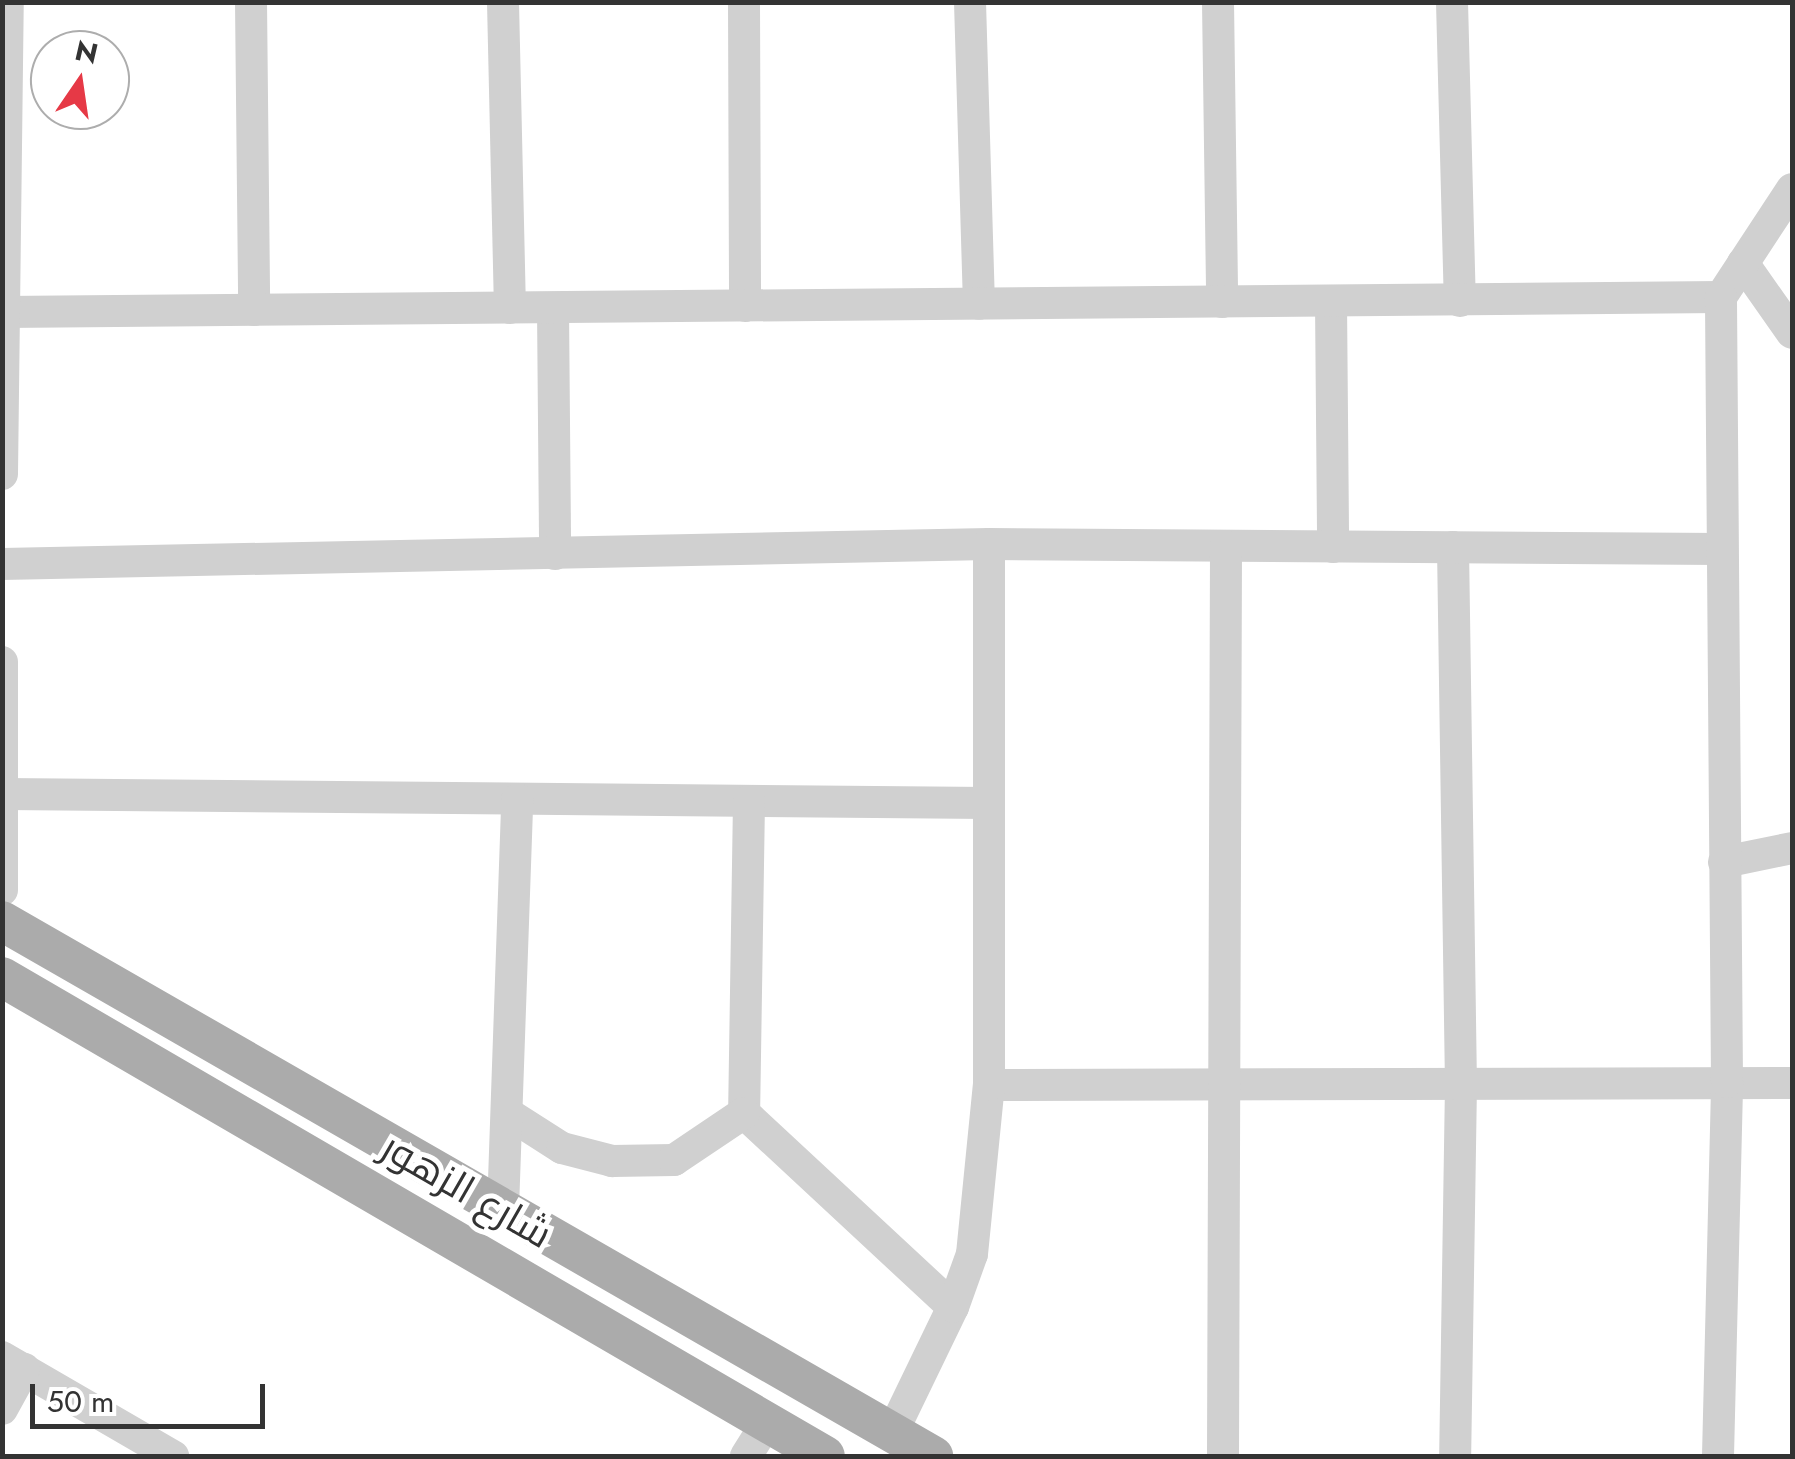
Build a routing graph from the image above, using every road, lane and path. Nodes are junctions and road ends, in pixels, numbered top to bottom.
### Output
1 (8, 2) edge
2 (251, 2) edge
3 (503, 2) edge
4 (744, 2) edge
5 (970, 2) edge
6 (1218, 2) edge
7 (1452, 2) edge
8 (1792, 189) edge
9 (1744, 263) junction
10 (1721, 297) junction
11 (1460, 301) junction
12 (1222, 302) junction
13 (1331, 302) junction
14 (979, 304) junction
15 (745, 306) junction
16 (510, 308) junction
17 (553, 308) junction
18 (254, 310) junction
19 (4, 312) edge
20 (1792, 333) edge
21 (2, 474) edge
22 (988, 544) junction
23 (1226, 546) junction
24 (1332, 547) junction
25 (1453, 547) junction
26 (1721, 549) junction
27 (555, 554) junction
28 (2, 564) edge
29 (2, 662) edge
30 (4, 794) edge
31 (516, 799) junction
32 (749, 801) junction
33 (988, 803) junction
34 (1792, 848) edge
35 (1724, 862) junction
36 (2, 890) edge
37 (2, 921) edge
38 (2, 977) edge
39 (1727, 1082) junction
40 (1792, 1083) edge
41 (1225, 1084) junction
42 (1461, 1084) junction
43 (988, 1085) junction
44 (507, 1113) junction
45 (744, 1113) junction
46 (502, 1209) junction
47 (952, 1308) junction
48 (13, 1363) edge
49 (2, 1409) edge
50 (767, 1423) junction
51 (892, 1433) junction
52 (173, 1456) edge
53 (746, 1456) edge
54 (824, 1456) edge
55 (933, 1456) edge
56 (1223, 1456) edge
57 (1455, 1456) edge
58 (1718, 1456) edge

1 - 19 street
2 - 18 street
3 - 16 street
4 - 15 street
5 - 14 street
6 - 12 street
7 - 11 street
8 - 9 street
9 - 10 street
9 - 20 street
10 - 11 street
10 - 26 street
11 - 13 street
12 - 13 street
12 - 14 street
13 - 24 street
14 - 15 street
15 - 17 street
16 - 17 street
16 - 18 street
17 - 27 street
18 - 19 street
19 - 21 street
22 - 23 street
22 - 27 street
22 - 33 street
23 - 24 street
23 - 41 street
24 - 25 street
25 - 26 street
25 - 42 street
26 - 35 street
27 - 28 street
29 - 30 street
30 - 31 street
30 - 36 street
31 - 32 street
31 - 44 street
32 - 33 street
32 - 45 street
33 - 43 street
34 - 35 street
35 - 39 street
37 - 46 main road, شارع الزهور
38 - 50 main road, شارع الزهور
39 - 40 street
39 - 42 street
39 - 58 street
41 - 42 street
41 - 43 street
41 - 56 street
42 - 57 street
43 - 47 street
44 - 45 street
44 - 46 street
45 - 47 street
46 - 51 main road, شارع الزهور
47 - 51 street
48 - 49 street
48 - 52 street
50 - 53 street
50 - 54 main road, شارع الزهور
51 - 55 main road, شارع الزهور

